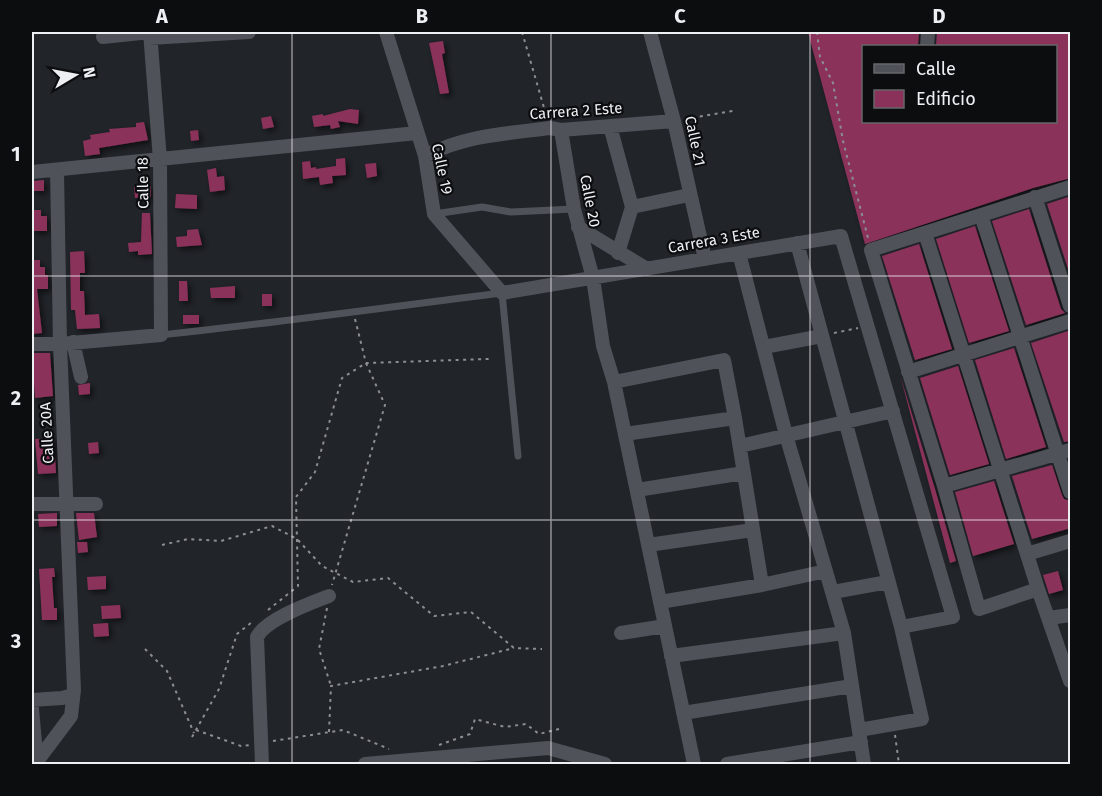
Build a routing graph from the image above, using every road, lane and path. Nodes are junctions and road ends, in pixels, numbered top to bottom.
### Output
1 (249, 32) edge
2 (386, 32) edge
3 (522, 32) edge
4 (650, 32) edge
5 (817, 32) edge
6 (150, 34) edge
7 (103, 37) dead end
8 (733, 111) dead end
9 (674, 121) junction
10 (610, 126) junction
11 (555, 129) junction
12 (417, 133) junction
13 (424, 156) junction
14 (160, 160) junction
15 (57, 170) junction
16 (32, 172) edge
17 (1071, 187) edge
18 (689, 195) junction
19 (1035, 197) junction
20 (632, 207) junction
21 (574, 209) junction
22 (434, 214) junction
23 (981, 215) junction
24 (578, 227) junction
25 (925, 233) junction
26 (797, 243) junction
27 (871, 250) junction
28 (618, 253) junction
29 (739, 253) junction
30 (705, 259) junction
31 (647, 268) junction
32 (593, 278) junction
33 (502, 293) junction
34 (1071, 306) edge
35 (353, 311) junction
36 (1071, 321) edge
37 (868, 326) junction
38 (161, 335) junction
39 (822, 336) junction
40 (1021, 336) junction
41 (66, 343) junction
42 (32, 344) edge
43 (764, 347) junction
44 (963, 354) junction
45 (489, 358) dead end
46 (366, 363) junction
47 (908, 372) junction
48 (81, 377) dead end
49 (614, 382) junction
50 (893, 411) junction
51 (735, 418) junction
52 (845, 422) junction
53 (625, 434) junction
54 (786, 435) junction
55 (740, 446) junction
56 (1064, 452) edge
57 (518, 456) dead end
58 (1001, 471) junction
59 (744, 473) junction
60 (944, 486) junction
61 (637, 490) junction
62 (1071, 492) edge
63 (67, 503) junction
64 (32, 504) edge
65 (96, 504) dead end
66 (753, 530) junction
67 (297, 539) junction
68 (1071, 541) edge
69 (162, 545) dead end
70 (648, 545) junction
71 (1027, 554) junction
72 (826, 571) junction
73 (334, 572) junction
74 (888, 582) junction
75 (762, 585) junction
76 (1038, 590) junction
77 (833, 592) junction
78 (329, 596) junction
79 (660, 602) junction
80 (263, 614) dead end
81 (1071, 615) edge
82 (1049, 618) junction
83 (254, 620) dead end
84 (665, 626) junction
85 (901, 627) junction
86 (621, 633) dead end
87 (844, 633) junction
88 (514, 648) junction
89 (145, 649) dead end
90 (542, 650) dead end
91 (671, 656) junction
92 (1071, 681) edge
93 (331, 686) junction
94 (852, 686) junction
95 (73, 695) junction
96 (32, 700) edge
97 (32, 709) edge
98 (683, 714) junction
99 (894, 724) junction
100 (559, 729) dead end
101 (329, 732) junction
102 (194, 734) junction
103 (860, 736) junction
104 (261, 743) junction
105 (438, 745) dead end
106 (396, 752) dead end
107 (471, 760) edge
108 (36, 764) edge
109 (262, 765) edge
110 (365, 765) edge
111 (605, 765) edge
112 (694, 765) edge
113 (727, 765) edge
114 (864, 765) edge
115 (900, 765) edge

1 - 6 street
2 - 12 street, Calle 19
3 - 11 path
4 - 9 street, Calle 21
5 - 27 path
6 - 7 street
6 - 14 street, Calle 18
8 - 9 path
9 - 10 street, Carrera 2 Este
9 - 18 street, Calle 21
10 - 11 street, Carrera 2 Este
10 - 20 street
11 - 13 street, Carrera 2 Este
11 - 21 street, Calle 20
12 - 13 street, Calle 19
12 - 14 street
13 - 22 street, Calle 19
14 - 15 street
14 - 38 street, Calle 18
15 - 16 street
15 - 41 street, Calle 20A
17 - 19 street
18 - 20 street
18 - 30 street, Calle 21
19 - 23 street
19 - 34 street
20 - 28 street
21 - 22 lane
21 - 24 street, Calle 20
22 - 33 street, Calle 19
23 - 25 street
23 - 40 street
24 - 28 street
24 - 32 street, Calle 20
25 - 27 street
25 - 44 street
26 - 29 street, Carrera 3 Este
26 - 37 street, Carrera 3 Este
26 - 39 street
27 - 47 street
28 - 31 street
29 - 30 street, Carrera 3 Este
29 - 43 street
30 - 31 street, Carrera 3 Este
31 - 32 street, Carrera 3 Este
32 - 33 street, Carrera 3 Este
32 - 49 street, Calle 20
33 - 35 lane
33 - 57 lane
35 - 38 lane
35 - 46 path
36 - 40 street
37 - 39 path
37 - 50 street
38 - 41 street
39 - 43 street
39 - 52 street
40 - 44 street
40 - 56 street
41 - 42 street
41 - 48 street
41 - 63 street, Calle 20A
43 - 54 street
44 - 47 street
44 - 58 street
45 - 46 path
46 - 67 path
46 - 73 path
47 - 60 street
49 - 51 street
49 - 53 street, Calle 20
50 - 52 street
50 - 85 street
51 - 53 street
51 - 55 street
52 - 54 street
52 - 74 street
53 - 61 street, Calle 20
54 - 55 street
54 - 72 street
55 - 59 street
56 - 58 street
56 - 62 street
58 - 60 street
58 - 71 street
59 - 61 street
59 - 66 street
60 - 76 street
61 - 70 street, Calle 20
63 - 64 street
63 - 65 street
63 - 95 street, Calle 20A
66 - 70 street
66 - 75 street
67 - 69 path
67 - 73 path
67 - 80 path
68 - 71 street
70 - 79 street, Calle 20
71 - 76 street
72 - 75 street
72 - 77 street
73 - 78 path
73 - 88 path
74 - 77 street
74 - 85 street
75 - 79 street
76 - 82 street
77 - 87 street
78 - 93 path
78 - 104 street
79 - 84 street, Calle 20
81 - 82 street
82 - 92 street
83 - 102 path
84 - 86 street
84 - 91 street, Calle 20
85 - 99 street
87 - 91 street
87 - 94 street
88 - 90 path
88 - 93 path
89 - 102 path
91 - 98 street, Calle 20
93 - 101 path
94 - 98 street
94 - 103 street
95 - 96 street
95 - 108 street, Calle 20A
97 - 108 street
98 - 112 street, Calle 20
99 - 103 street
99 - 115 path
100 - 105 path
101 - 104 path
101 - 106 path
102 - 104 path
103 - 113 street
103 - 114 street
104 - 109 street
107 - 110 street
107 - 111 street

